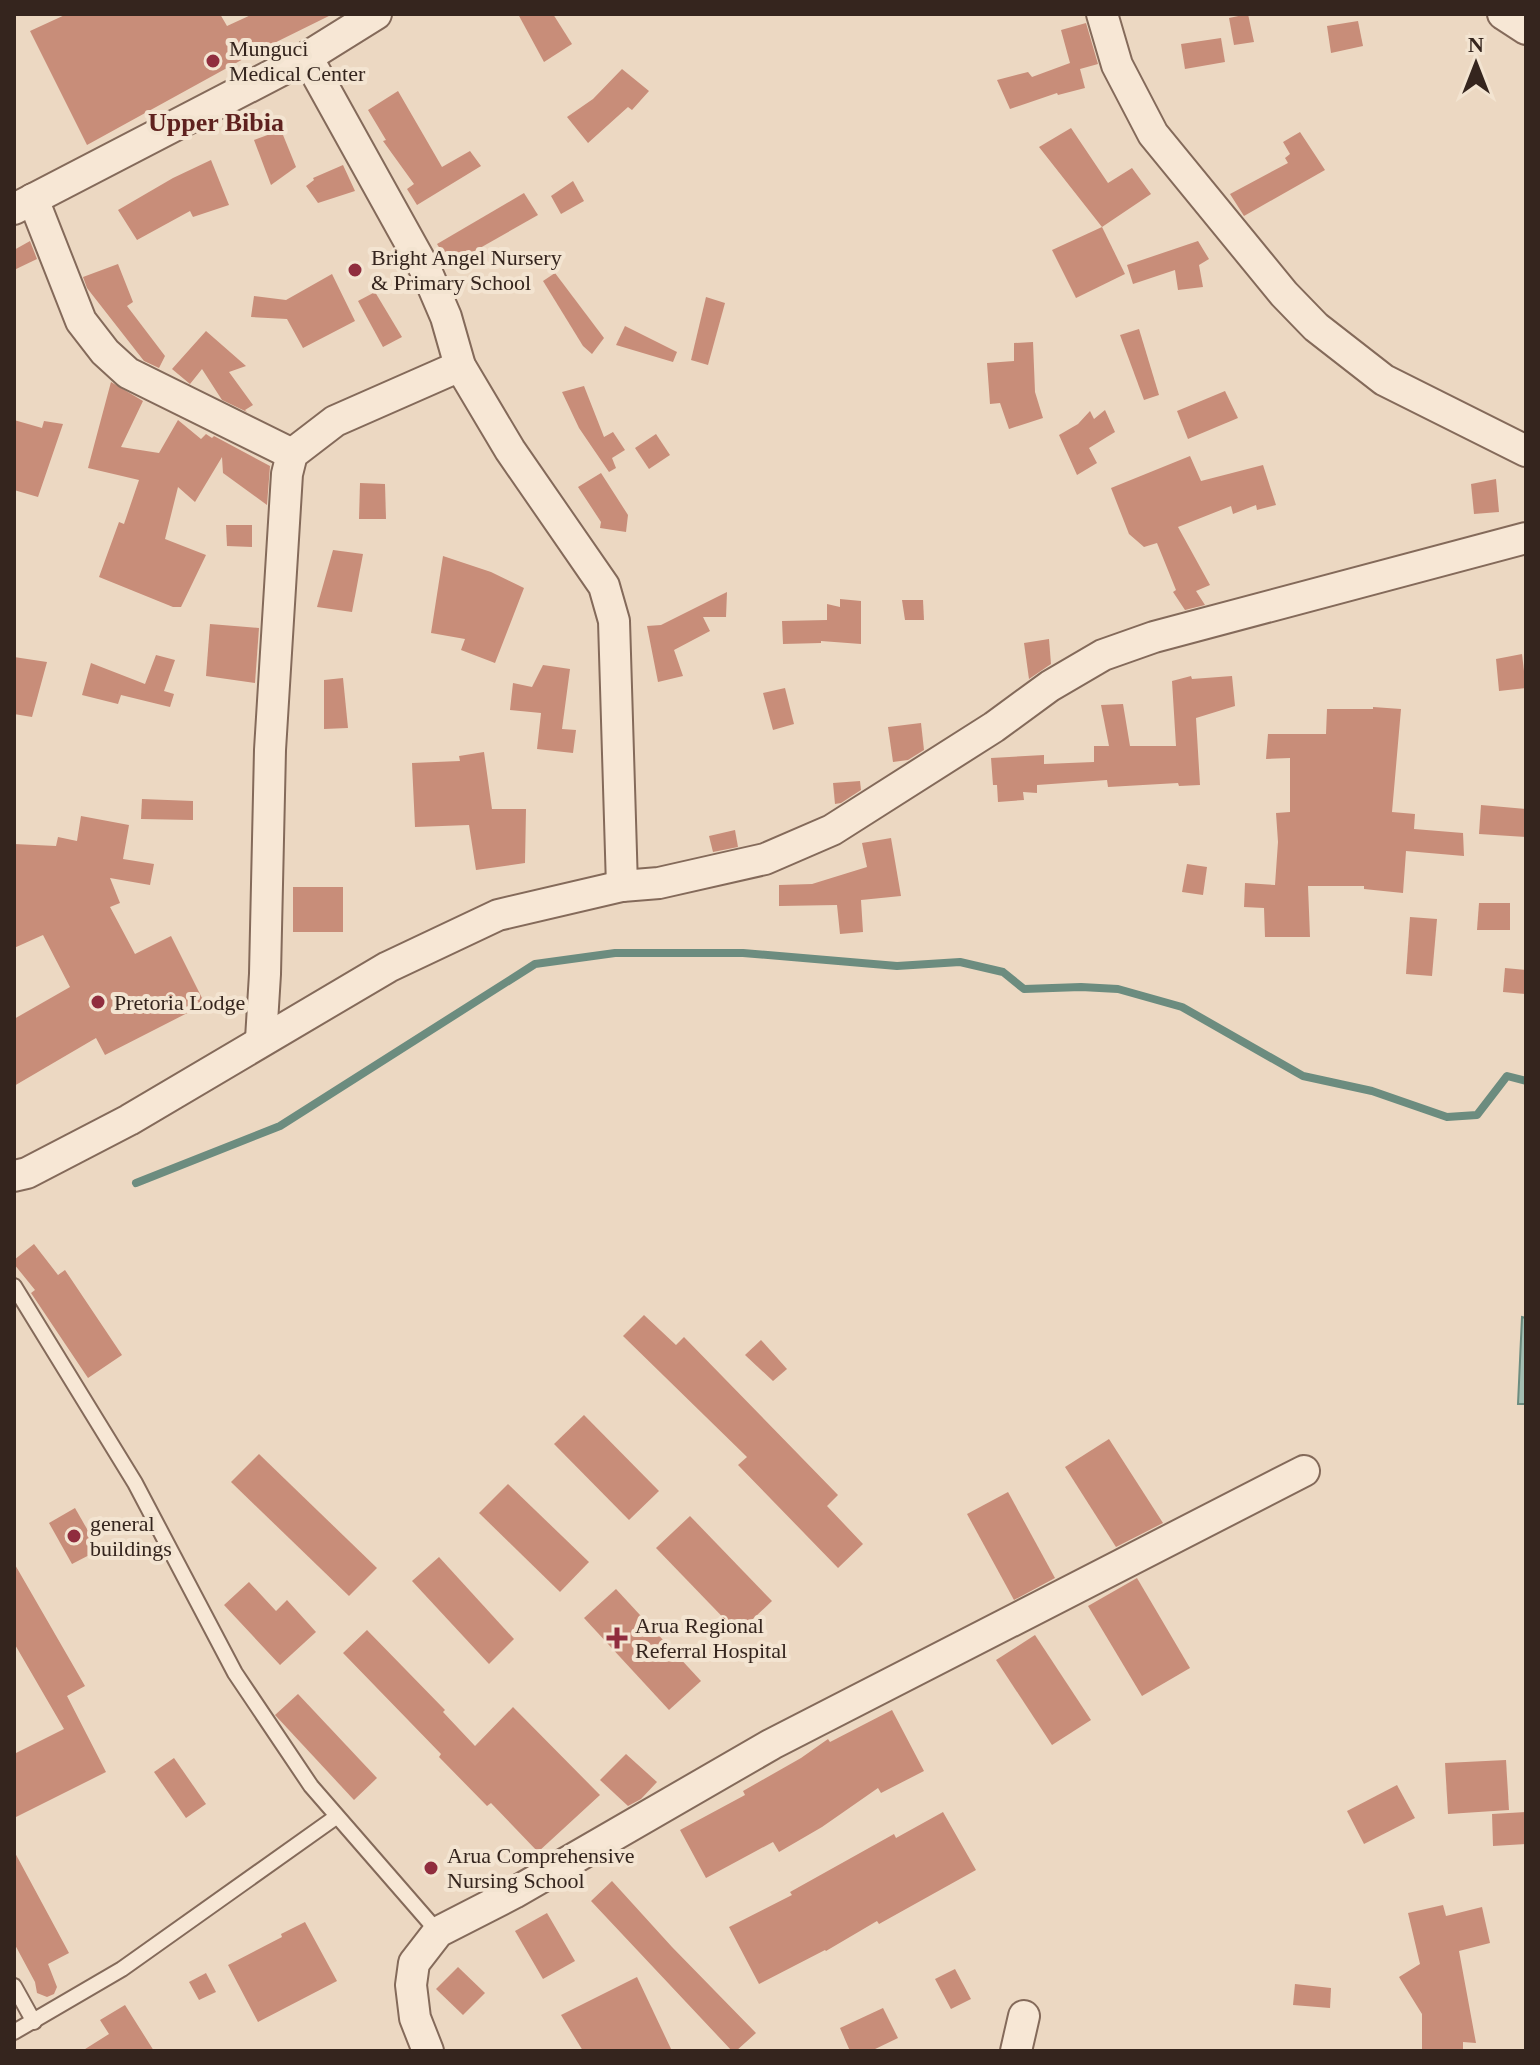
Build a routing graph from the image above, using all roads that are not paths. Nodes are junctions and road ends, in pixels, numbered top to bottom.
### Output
1 (376, 14) edge
2 (1102, 14) edge
3 (1503, 14) edge
4 (1526, 29) edge
5 (307, 57) junction
6 (24, 204) edge
7 (460, 366) junction
8 (1526, 451) edge
9 (292, 454) junction
10 (1526, 538) edge
11 (622, 886) junction
12 (261, 1039) junction
13 (14, 1176) edge
14 (14, 1286) edge
15 (1304, 1471) dead end
16 (336, 1817) junction
17 (438, 1932) junction
18 (14, 1986) edge
19 (1024, 2016) dead end
20 (34, 2022) junction
21 (14, 2032) edge
22 (428, 2051) edge
23 (1016, 2051) edge

1 - 5 street
2 - 8 street
3 - 4 street
5 - 6 street
5 - 7 street
6 - 9 street
7 - 9 street
7 - 11 street
9 - 12 street
10 - 11 street
11 - 12 street
12 - 13 street
14 - 16 lane
15 - 17 street
16 - 17 lane
16 - 20 lane
17 - 22 street
18 - 20 lane
19 - 23 street
20 - 21 lane

